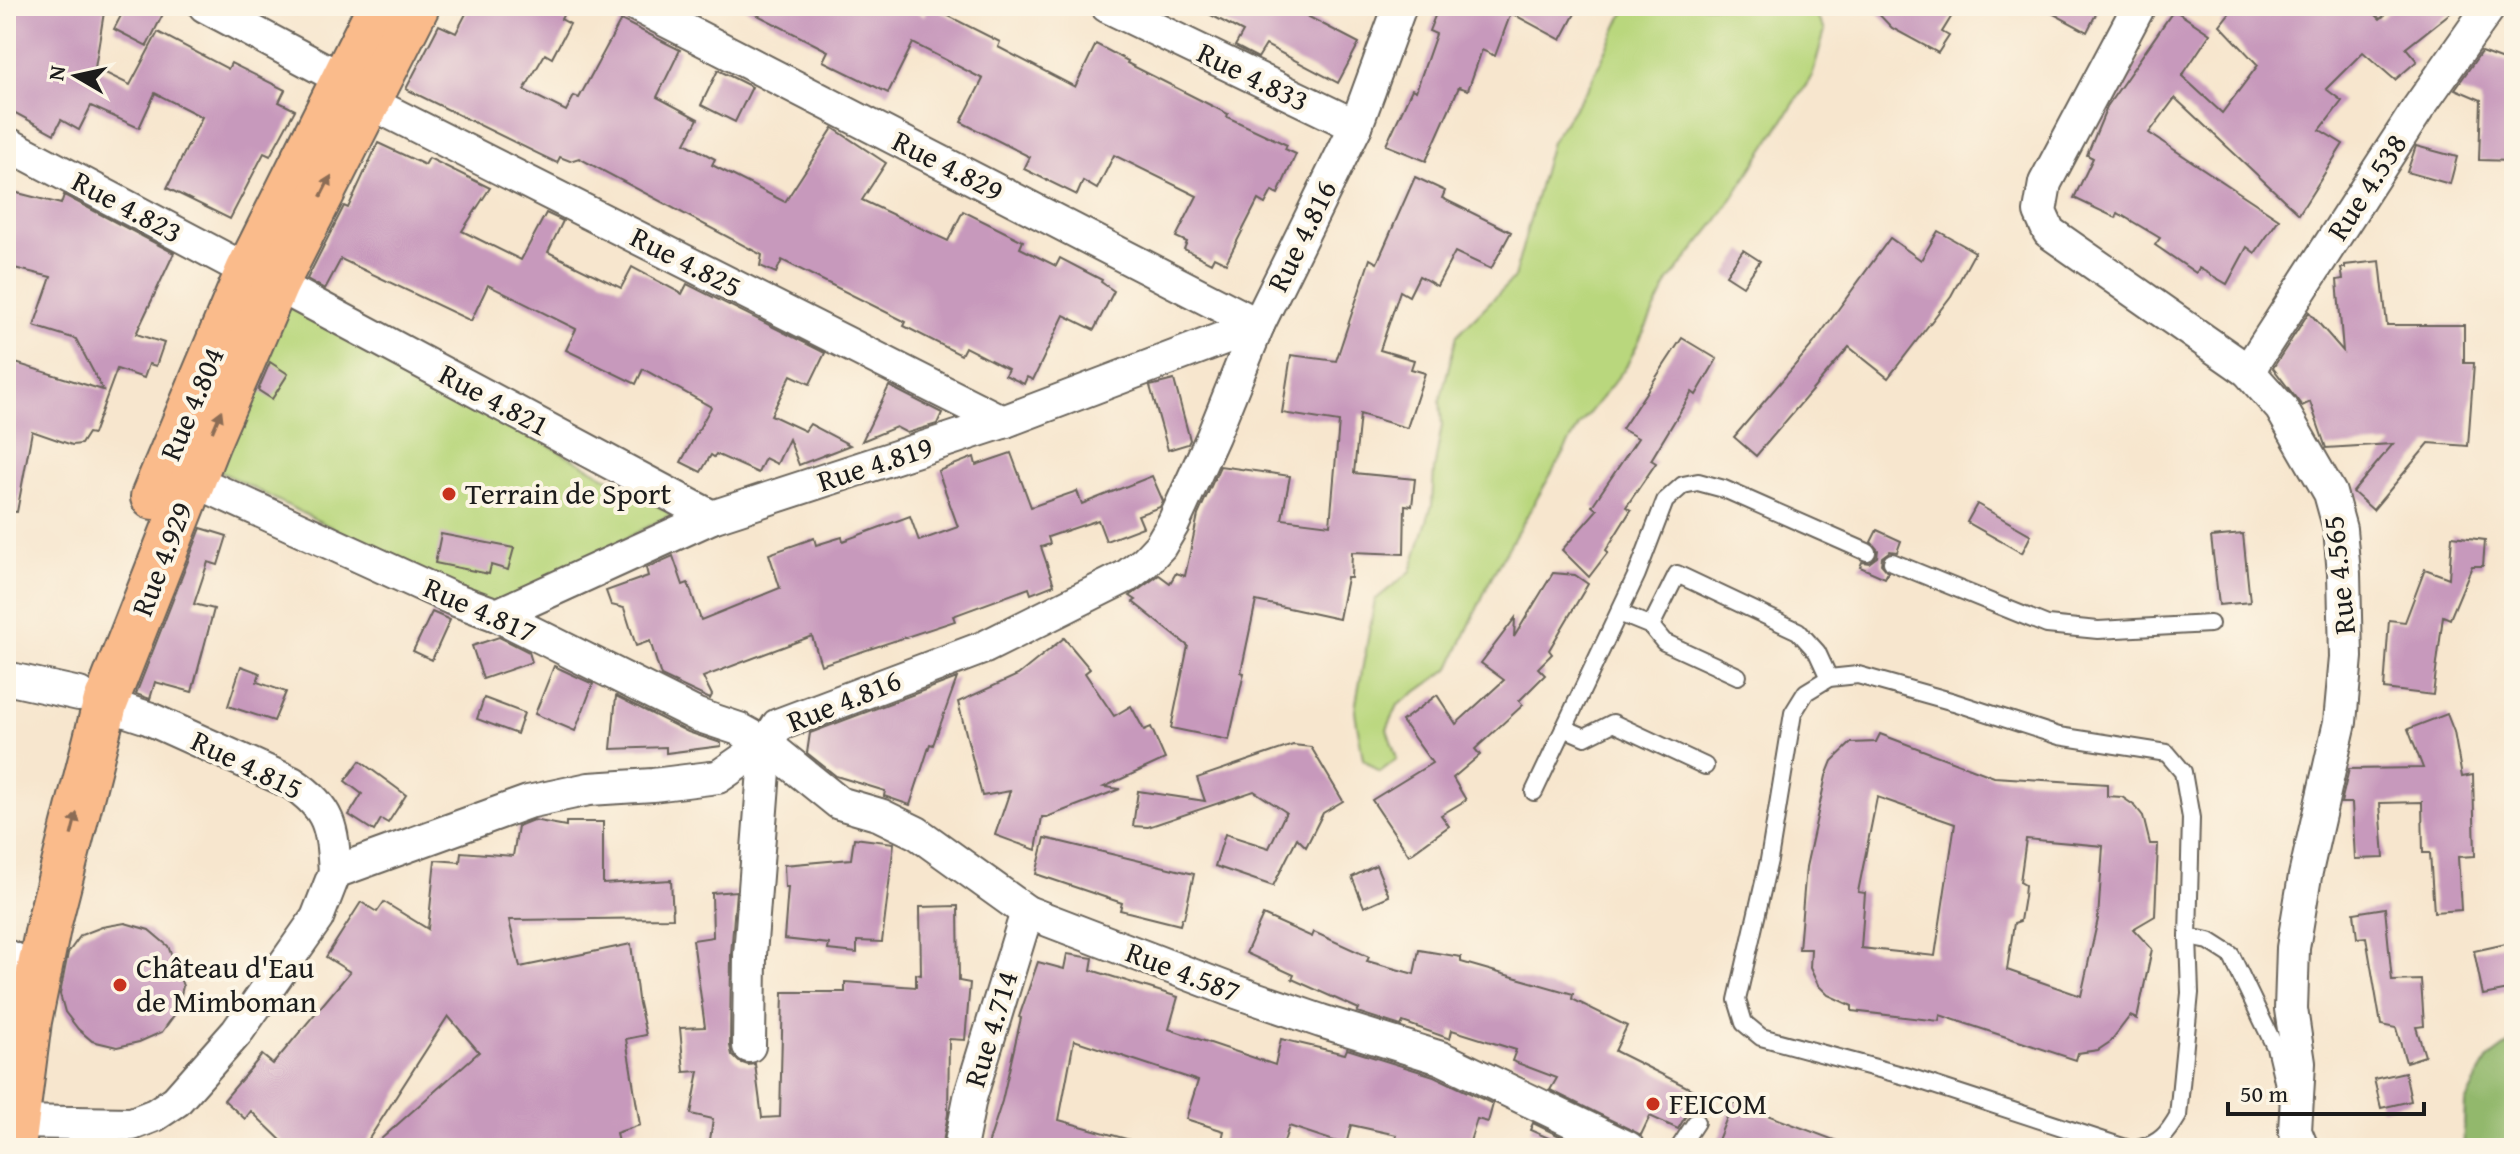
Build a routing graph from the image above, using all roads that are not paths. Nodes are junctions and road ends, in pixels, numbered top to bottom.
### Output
1 (205, 6) edge
2 (380, 6) edge
3 (417, 6) edge
4 (638, 6) edge
5 (1107, 6) edge
6 (1400, 6) edge
7 (2139, 6) edge
8 (2490, 6) edge
9 (356, 90) junction
10 (1356, 126) junction
11 (6, 143) edge
12 (262, 277) junction
13 (1258, 325) junction
14 (2248, 371) junction
15 (1003, 422) junction
16 (193, 480) junction
17 (712, 517) junction
18 (1867, 552) dead end
19 (1892, 562) dead end
20 (1619, 613) junction
21 (497, 615) junction
22 (2210, 624) dead end
23 (1651, 626) junction
24 (1738, 676) dead end
25 (6, 678) edge
26 (1829, 678) junction
27 (92, 699) junction
28 (1564, 728) junction
29 (766, 744) junction
30 (1705, 766) dead end
31 (1534, 792) dead end
32 (335, 872) junction
33 (1027, 912) junction
34 (2188, 937) junction
35 (10, 957) edge
36 (6, 1007) edge
37 (749, 1046) dead end
38 (1696, 1122) dead end
39 (14, 1135) edge
40 (101, 1136) edge
41 (2299, 1139) edge
42 (960, 1148) edge
43 (1628, 1148) edge
44 (1679, 1148) edge
45 (2126, 1148) edge
46 (2140, 1148) edge

1 - 9 street, Rue 4.825
2 - 9 main road, Rue 4.804
3 - 9 main road
4 - 13 street, Rue 4.829
5 - 10 street, Rue 4.833
6 - 10 street, Rue 4.816
7 - 14 street, Rue 4.565
8 - 14 street, Rue 4.538
9 - 12 main road, Rue 4.804
9 - 15 street, Rue 4.825
10 - 13 street, Rue 4.816
11 - 12 street, Rue 4.823
16 -> 12 main road, Rue 4.929
12 - 17 street, Rue 4.821
12 - 27 main road, Rue 4.804
13 - 15 street, Rue 4.819
13 - 29 street, Rue 4.816
14 - 41 street, Rue 4.565
15 - 17 street, Rue 4.819
16 - 21 street, Rue 4.817
16 - 27 main road, Rue 4.929
17 - 21 street, Rue 4.819
18 - 20 lane
19 - 22 lane
20 - 23 lane
20 - 28 lane
21 - 29 street, Rue 4.817
23 - 24 lane
23 - 26 lane
25 - 27 street, Rue 4.815
26 - 34 lane
26 - 45 lane
27 - 32 street, Rue 4.815
27 - 35 main road, Rue 4.804
39 -> 27 main road, Rue 4.929
28 - 30 lane
28 - 31 lane
29 - 32 street, Rue 4.816
29 - 33 street, Rue 4.587
29 - 37 street
32 - 40 street
33 - 42 street, Rue 4.714
33 - 43 street, Rue 4.587
34 - 41 lane
34 - 46 lane
35 - 36 main road, Rue 4.804
38 - 44 lane
39 - 40 street

